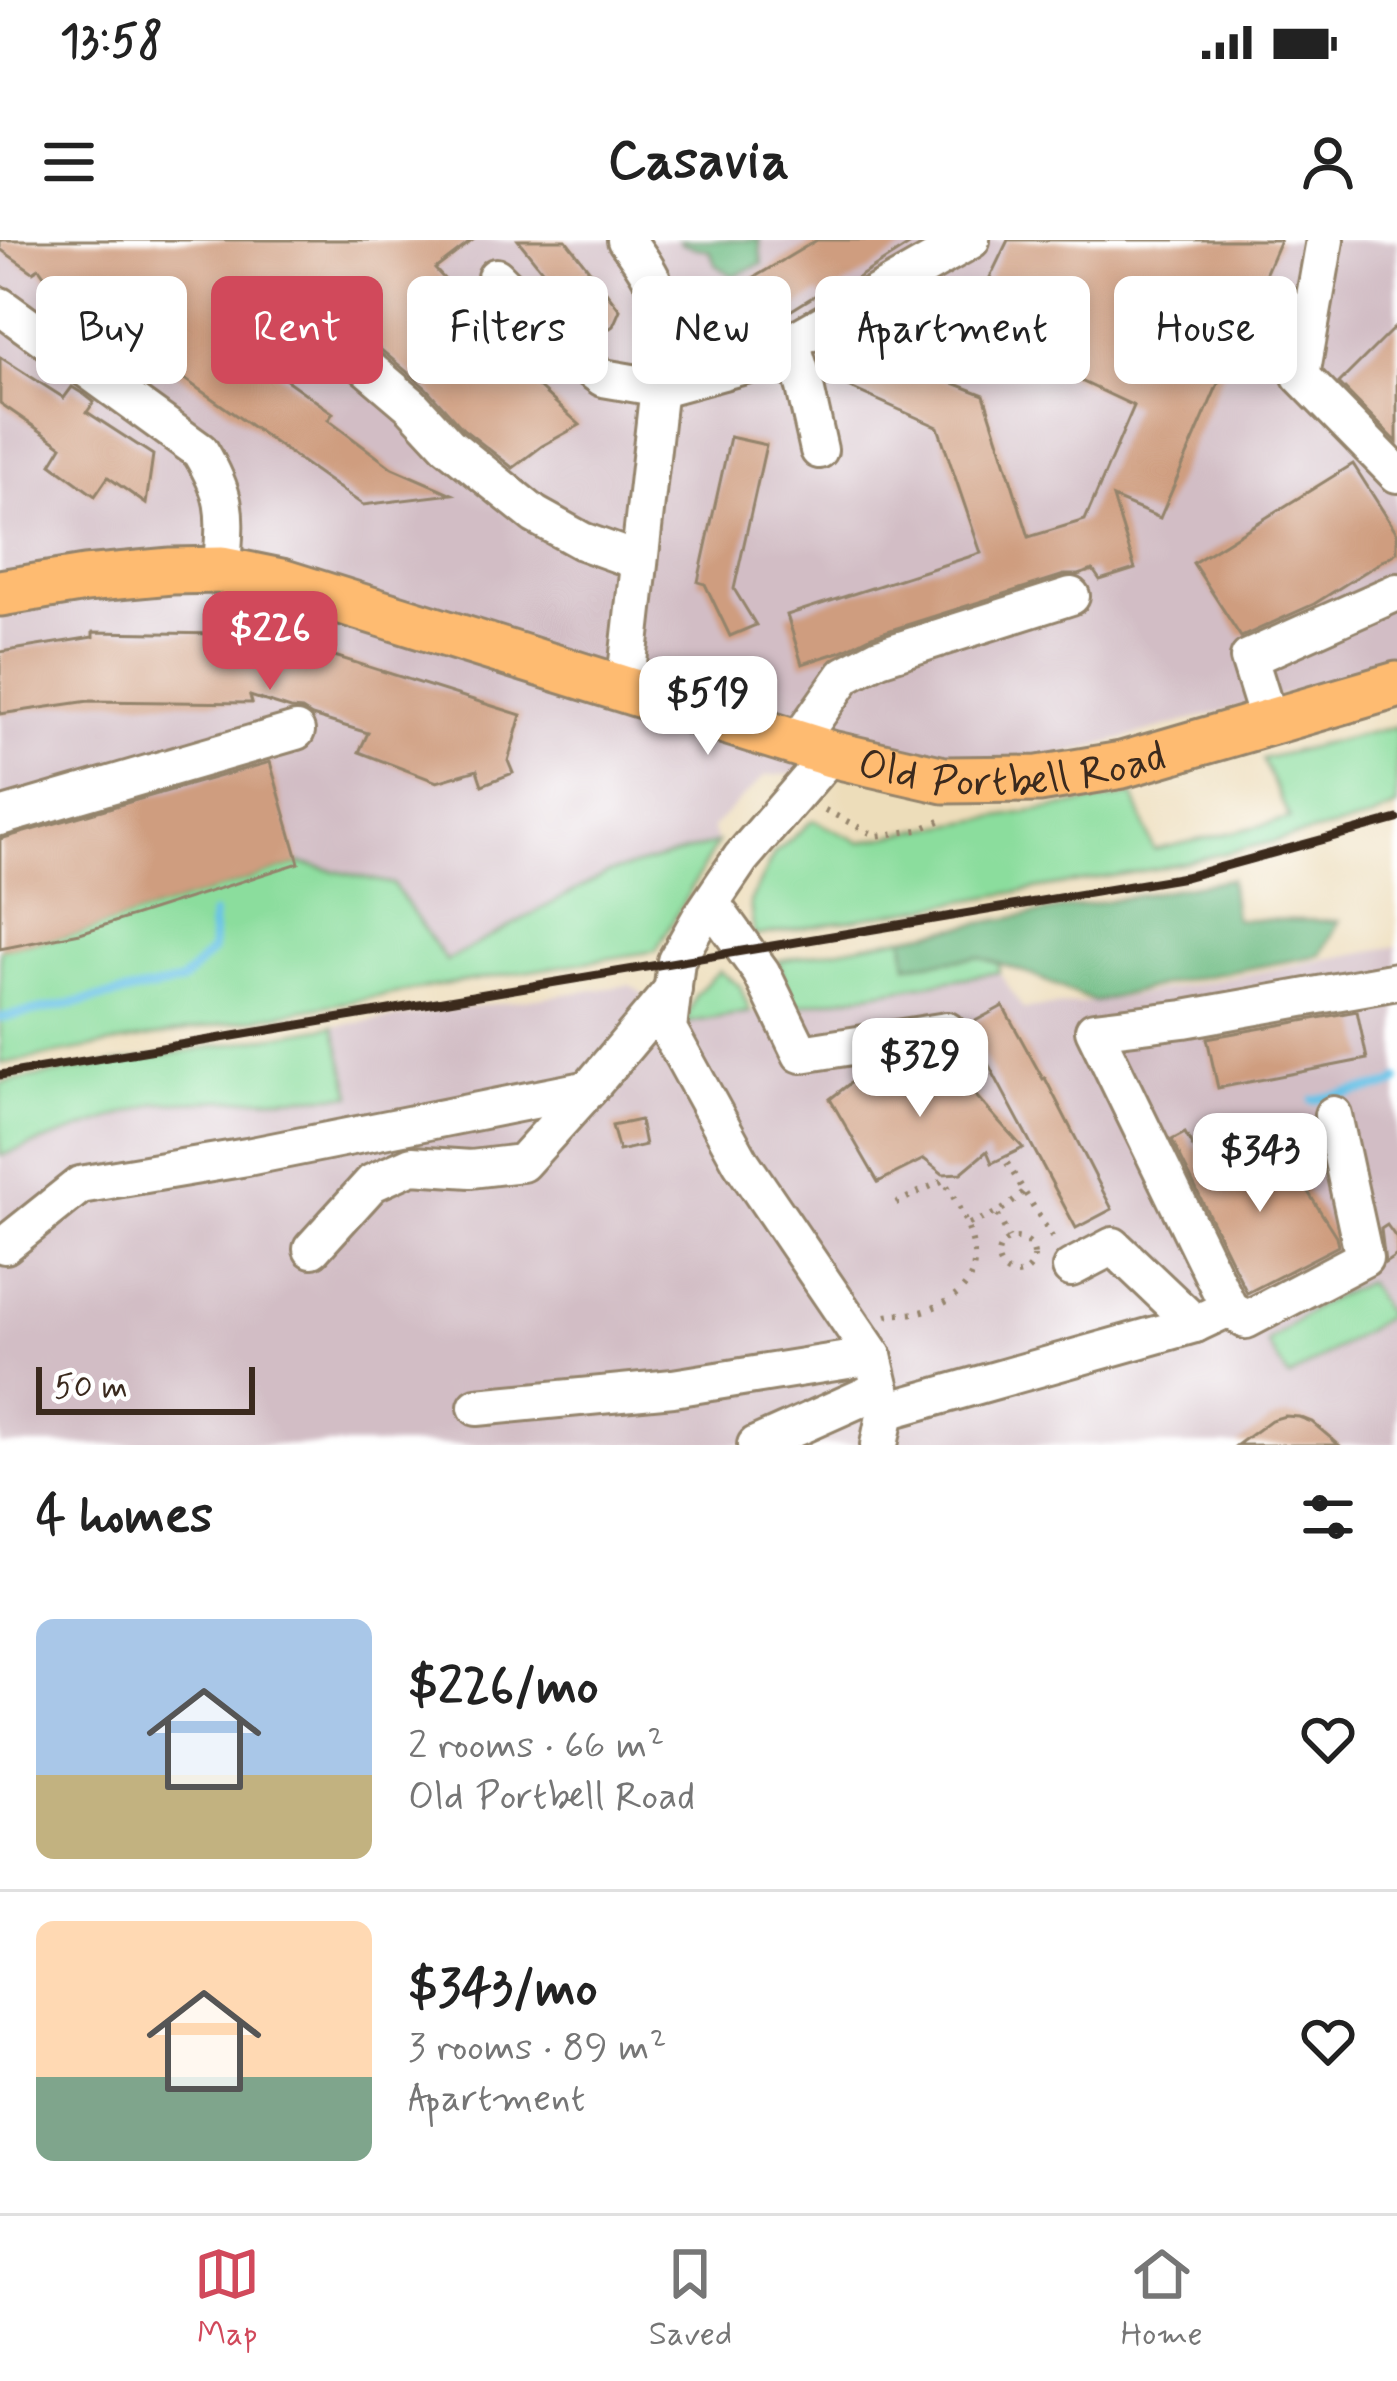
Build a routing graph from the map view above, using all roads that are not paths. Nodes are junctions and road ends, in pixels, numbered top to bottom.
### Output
1 (626, 240) edge
2 (970, 240) edge
3 (1324, 240) edge
4 (0, 306) edge
5 (791, 342) joint
6 (608, 379) edge
7 (383, 381) edge
8 (676, 384) edge
9 (661, 388) junction
10 (819, 450) dead end
11 (1397, 474) edge
12 (638, 561) junction
13 (222, 570) junction
14 (1397, 592) edge
15 (0, 593) edge
16 (1071, 596) dead end
17 (1397, 685) edge
18 (625, 689) junction
19 (1269, 722) junction
20 (296, 731) dead end
21 (814, 749) junction
22 (0, 817) edge
23 (711, 903) junction
24 (1397, 981) edge
25 (673, 989) junction
26 (947, 1031) dead end
27 (589, 1089) junction
28 (1333, 1115) dead end
29 (5, 1245) dead end
30 (312, 1249) dead end
31 (1071, 1268) road end
32 (1229, 1308) junction
33 (1195, 1324) junction
34 (875, 1387) edge
35 (477, 1407) dead end
36 (756, 1445) edge

1 - 9 street
2 - 5 street
3 - 11 street
4 - 13 street
5 - 10 street
6 - 9 street
7 - 12 street
8 - 9 street
9 - 12 street
12 - 18 street
13 - 15 main road, Old Portbell Road
13 - 18 main road, Old Portbell Road
14 - 19 street
16 - 21 street
17 - 19 main road, Old Portbell Road
18 - 21 main road, Old Portbell Road
19 - 21 main road, Old Portbell Road
20 - 22 street
21 - 23 street
23 - 25 street
23 - 26 street
24 - 32 street
25 - 27 street
25 - 34 street
27 - 29 street
27 - 30 street
28 - 32 street
31 - 33 street
32 - 33 street
33 - 34 street
34 - 35 street
34 - 36 street

